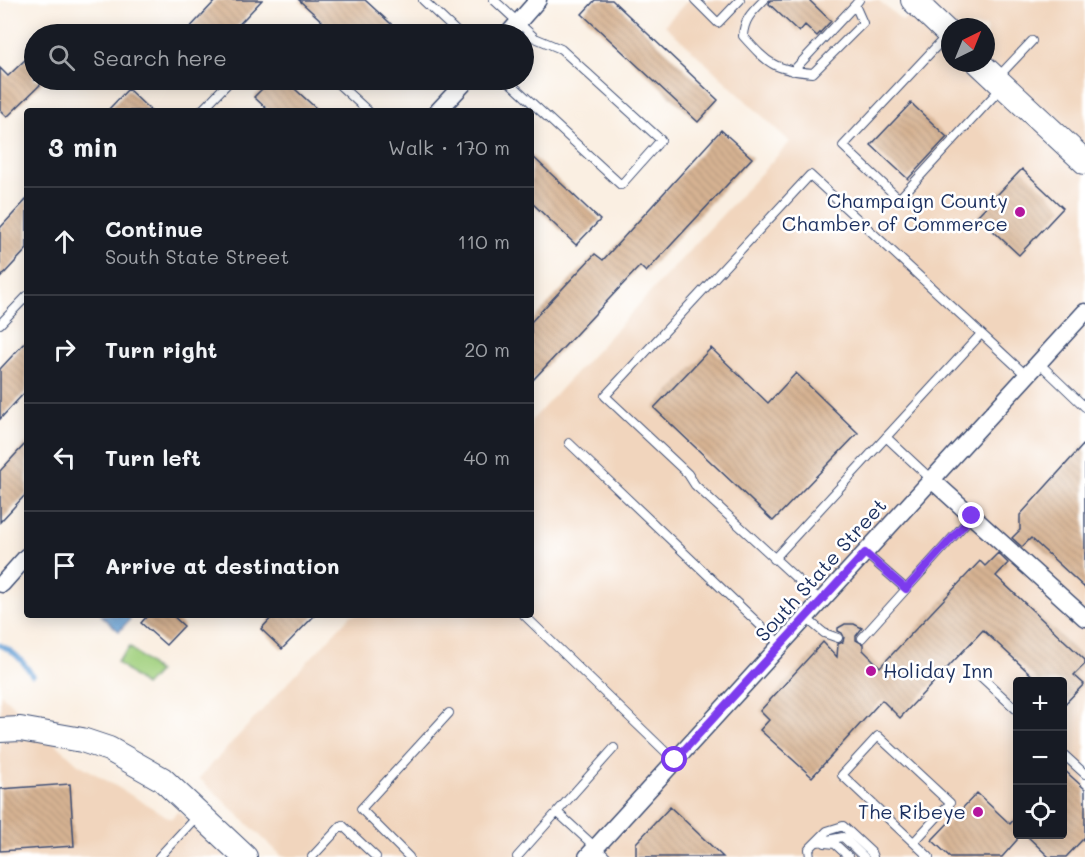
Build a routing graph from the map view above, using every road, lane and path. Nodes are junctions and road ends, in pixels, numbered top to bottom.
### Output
1 (423, 0) edge
2 (494, 0) edge
3 (538, 0) edge
4 (695, 0) edge
5 (740, 0) edge
6 (764, 0) edge
7 (857, 2) edge
8 (922, 5) edge
9 (448, 24) edge
10 (511, 24) edge
11 (518, 24) edge
12 (941, 25) edge
13 (534, 38) edge
14 (1032, 41) dead end
15 (941, 42) edge
16 (793, 71) junction
17 (993, 76) edge
18 (221, 90) edge
19 (345, 90) edge
20 (458, 90) edge
21 (518, 90) edge
22 (204, 108) edge
23 (365, 108) edge
24 (441, 108) edge
25 (1085, 162) edge
26 (24, 299) edge
27 (1085, 312) edge
28 (0, 324) edge
29 (981, 334) junction
30 (1039, 363) junction
31 (1027, 376) junction
32 (1085, 407) edge
33 (886, 437) junction
34 (569, 443) dead end
35 (932, 480) junction
36 (972, 516) junction
37 (865, 553) junction
38 (24, 559) edge
39 (774, 559) junction
40 (6, 575) edge
41 (906, 589) junction
42 (821, 601) junction
43 (527, 618) edge
44 (806, 618) junction
45 (1085, 618) edge
46 (838, 638) dead end
47 (862, 638) dead end
48 (781, 645) junction
49 (977, 673) dead end
50 (1013, 707) edge
51 (449, 712) dead end
52 (0, 730) edge
53 (614, 748) dead end
54 (1067, 758) edge
55 (675, 760) junction
56 (1085, 774) edge
57 (557, 812) junction
58 (199, 814) junction
59 (914, 842) junction
60 (812, 849) edge
61 (596, 854) edge
62 (159, 857) edge
63 (245, 857) edge
64 (312, 857) edge
65 (376, 857) edge
66 (409, 857) edge
67 (517, 857) edge
68 (802, 857) edge
69 (849, 857) edge
70 (864, 857) edge
71 (873, 857) edge
72 (930, 857) edge

1 - 9 lane
2 - 10 lane
3 - 11 street
4 - 5 lane
6 - 16 lane
7 - 16 lane
7 - 16 lane
8 - 12 street
13 - 21 lane
14 - 17 lane
15 - 17 lane
17 - 25 street
18 - 22 lane
19 - 23 lane
20 - 24 street
26 - 28 lane
27 - 30 street, South State Street
29 - 31 lane
29 - 33 lane
29 - 39 lane
30 - 31 street, South State Street
30 - 32 lane
31 - 35 street, South State Street
33 - 35 lane
33 - 39 lane
34 - 48 lane
35 - 36 street
35 - 37 street, South State Street
36 - 41 lane
36 - 45 street
37 - 41 lane
37 - 42 street, South State Street
38 - 40 street
39 - 42 lane
41 - 47 lane
42 - 44 street, South State Street
43 - 55 lane
44 - 46 lane
44 - 48 street, South State Street
48 - 55 street, South State Street
49 - 50 lane
51 - 66 lane
52 - 58 street
53 - 57 lane
54 - 56 lane
55 - 61 street, South State Street
57 - 61 lane
57 - 67 lane
58 - 62 lane
58 - 63 street
59 - 59 lane
59 - 72 lane
60 - 68 lane
60 - 69 lane
60 - 70 lane
60 - 71 lane
64 - 65 lane

